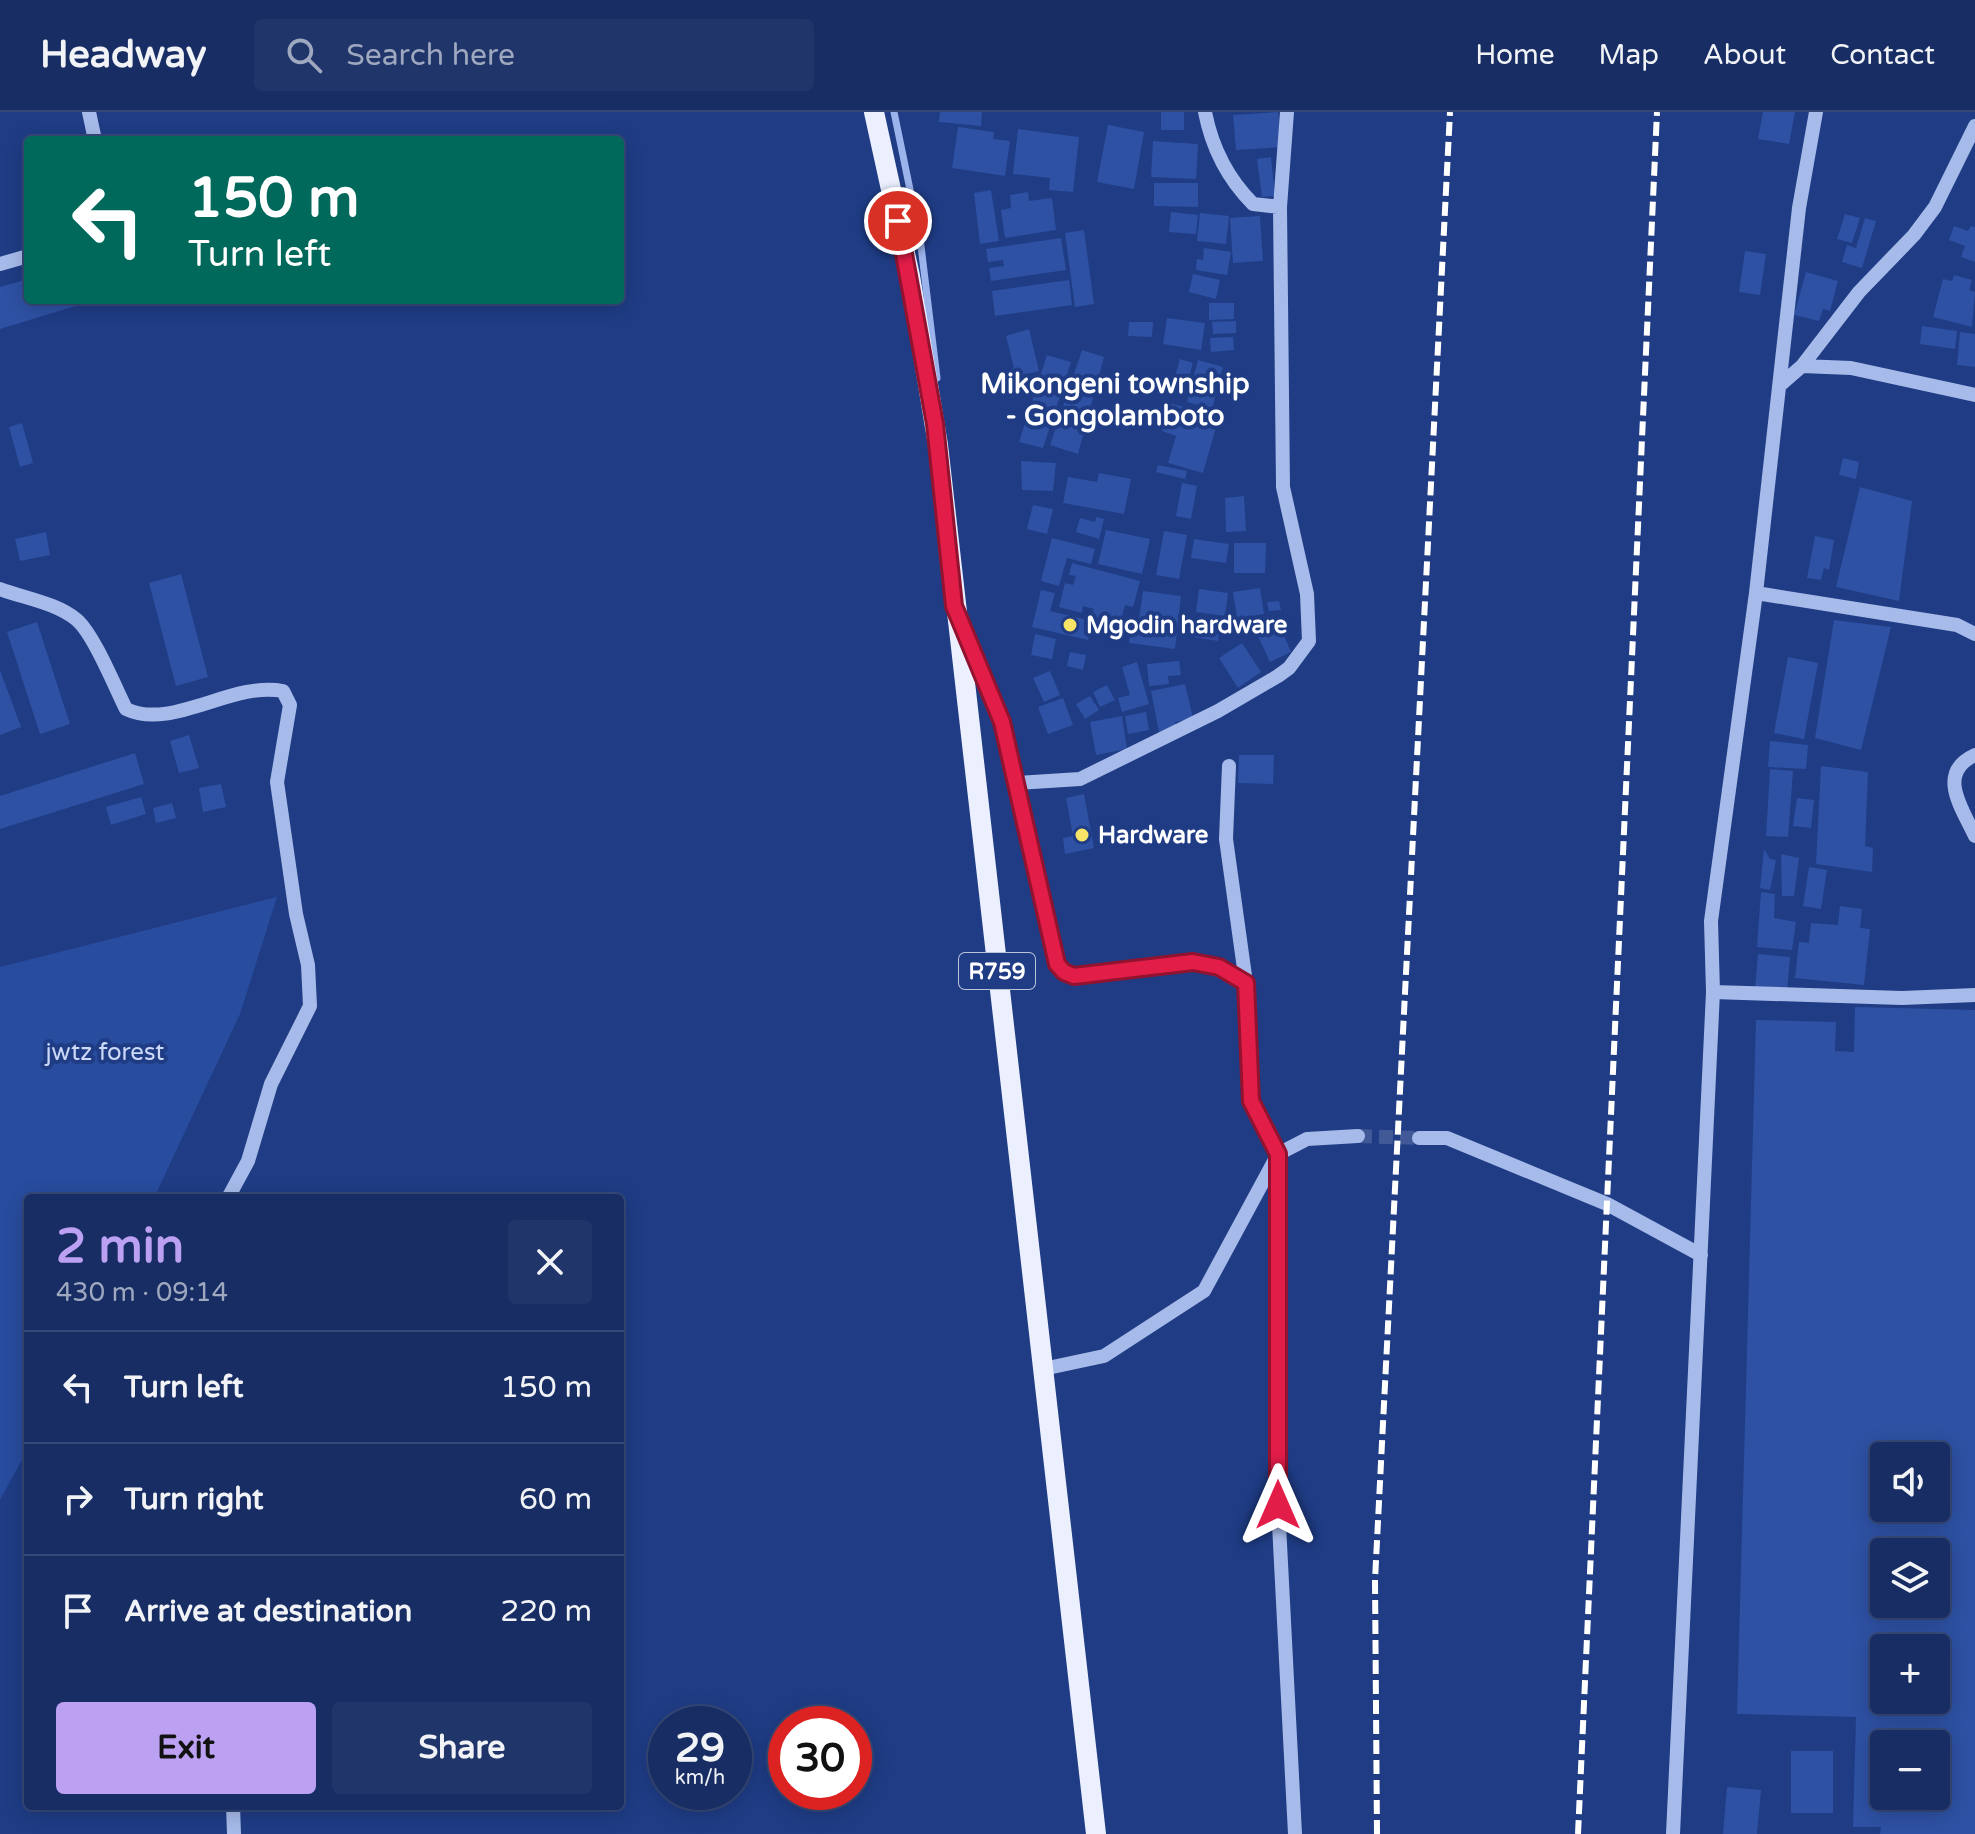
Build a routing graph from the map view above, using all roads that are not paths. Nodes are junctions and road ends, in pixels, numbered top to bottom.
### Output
1 (89, 112) edge
2 (874, 112) edge
3 (1205, 112) edge
4 (1287, 112) edge
5 (1816, 112) edge
6 (1975, 126) edge
7 (94, 136) edge
8 (1280, 207) junction
9 (24, 257) edge
10 (0, 264) edge
11 (1802, 366) junction
12 (1779, 386) junction
13 (1975, 395) edge
14 (0, 589) edge
15 (1756, 593) junction
16 (954, 606) junction
17 (1975, 634) edge
18 (1975, 755) edge
19 (1229, 766) dead end
20 (1017, 783) junction
21 (1975, 836) edge
22 (1246, 983) junction
23 (1713, 992) junction
24 (1975, 995) edge
25 (1358, 1136) tunnel mouth
26 (1419, 1138) tunnel mouth
27 (1278, 1154) junction
28 (230, 1194) edge
29 (1701, 1255) junction
30 (1043, 1369) junction
31 (233, 1810) edge
32 (234, 1834) edge
33 (1096, 1834) edge
34 (1295, 1834) edge
35 (1673, 1834) edge

1 - 7 street
2 - 16 main road, R759
3 - 8 street
4 - 8 street
5 - 12 street
6 - 11 street
8 - 20 street
9 - 10 street
11 - 12 street
11 - 13 street
12 - 15 street
14 - 28 street
15 - 17 street
15 - 23 street
16 - 20 street
16 - 30 main road, R759
18 - 21 street
19 - 22 street
20 - 22 street
22 - 27 street
23 - 24 street
23 - 29 street
25 - 27 street
26 - 29 street
27 - 30 street
27 - 34 street
29 - 35 street
30 - 33 main road, R759
31 - 32 street

